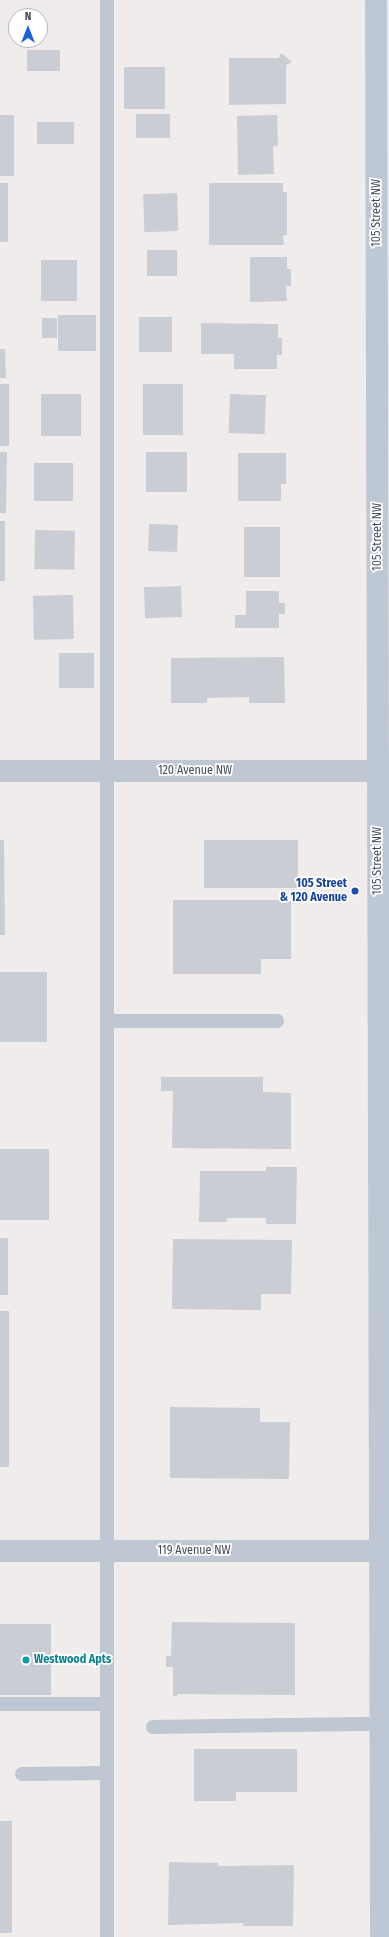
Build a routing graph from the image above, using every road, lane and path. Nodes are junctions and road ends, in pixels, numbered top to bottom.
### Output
1 (107, 0) edge
2 (376, 0) edge
3 (0, 771) edge
4 (108, 771) junction
5 (384, 771) edge
6 (108, 1021) junction
7 (278, 1021) dead end
8 (0, 1551) edge
9 (108, 1551) junction
10 (385, 1551) edge
11 (0, 1704) edge
12 (107, 1704) junction
13 (381, 1724) junction
14 (153, 1727) dead end
15 (107, 1773) junction
16 (22, 1774) dead end
17 (107, 1937) edge
18 (381, 1937) edge

1 - 4 lane
2 - 5 street, 105 Street NW
3 - 4 street, 120 Avenue NW
4 - 5 street, 120 Avenue NW
4 - 6 lane
5 - 10 street, 105 Street NW
6 - 7 lane
6 - 9 lane
8 - 9 street, 119 Avenue NW
9 - 10 street, 119 Avenue NW
9 - 12 lane
10 - 13 street, 105 Street NW
11 - 12 lane
12 - 15 lane
13 - 14 lane
13 - 18 street, 105 Street NW
15 - 16 lane
15 - 17 lane

